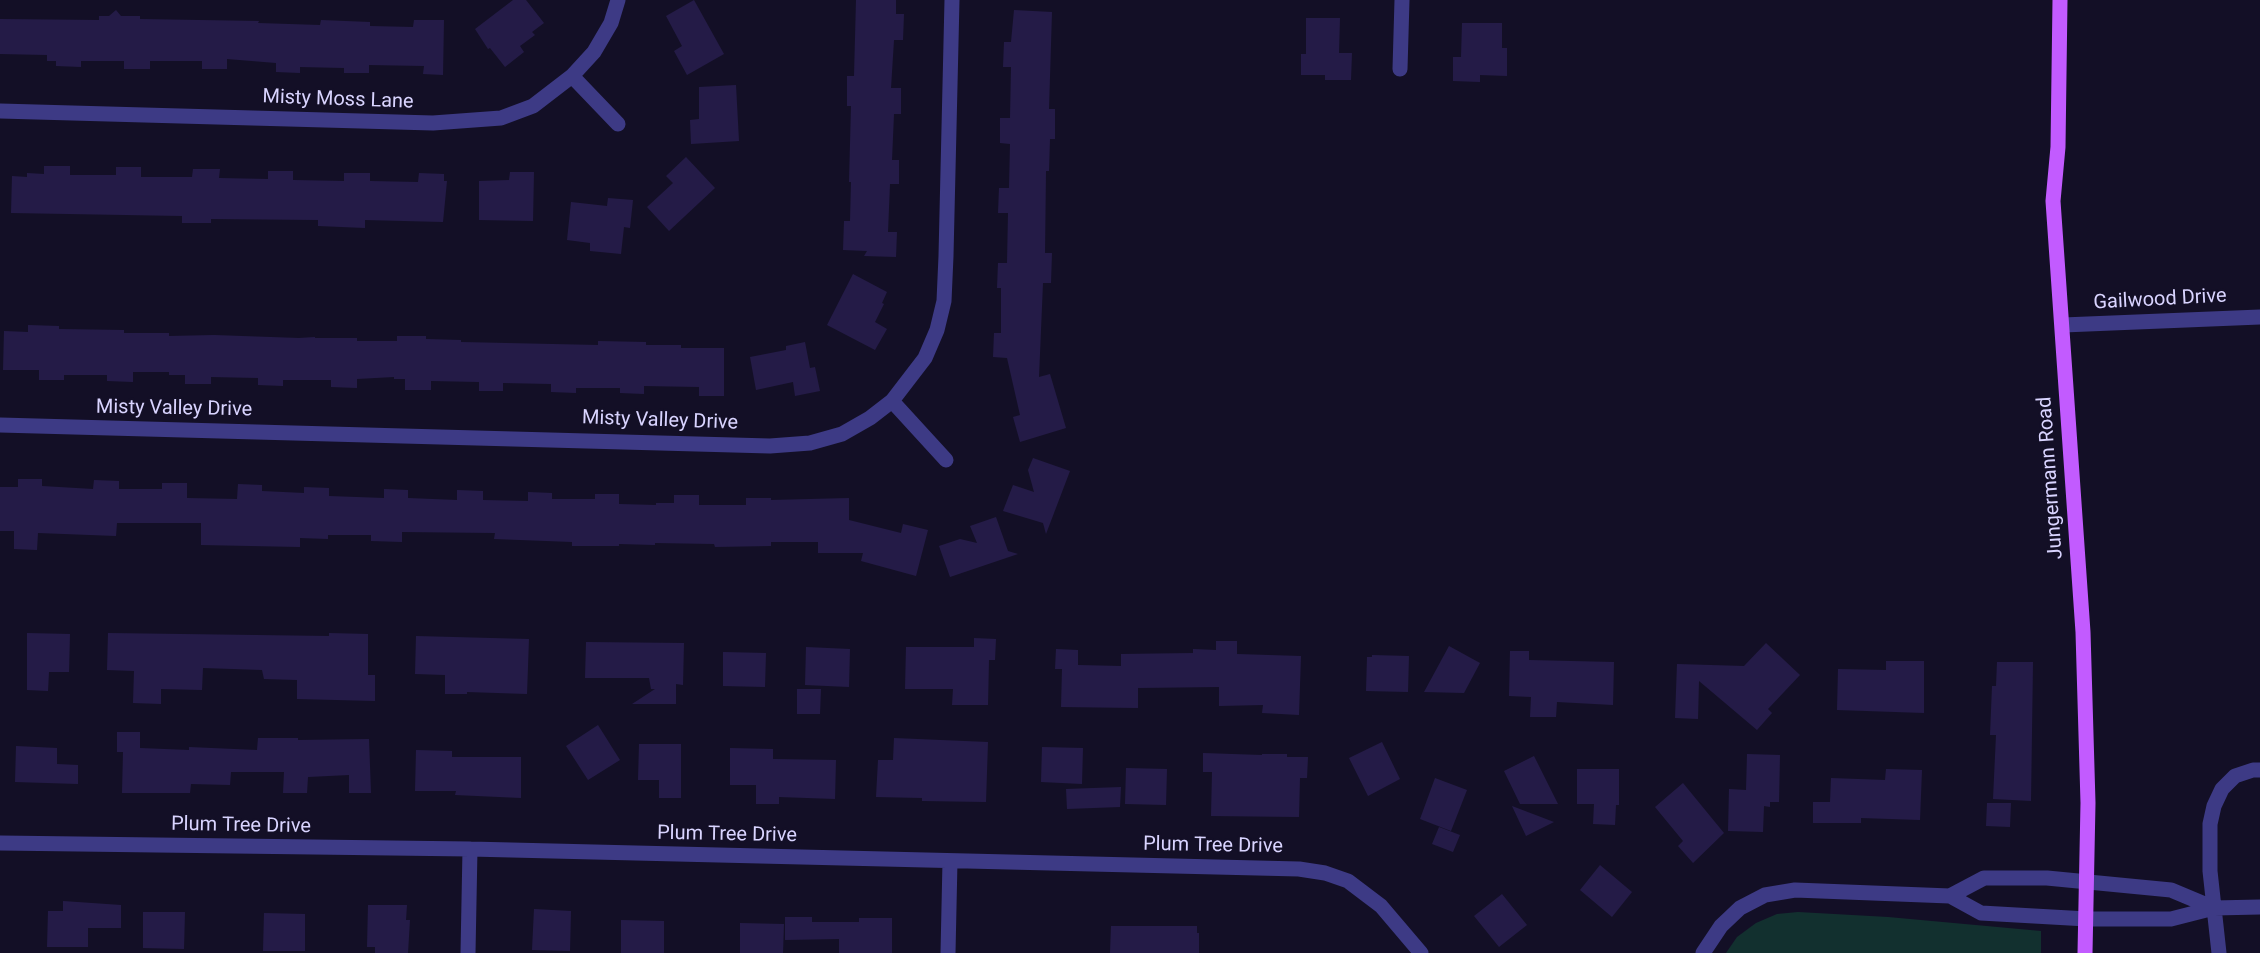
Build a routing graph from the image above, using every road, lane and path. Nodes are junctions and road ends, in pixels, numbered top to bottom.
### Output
1 (618, 0) edge
2 (952, 0) edge
3 (1402, 0) edge
4 (2060, 0) edge
5 (1400, 69) dead end
6 (572, 76) junction
7 (0, 111) edge
8 (618, 124) dead end
9 (2260, 317) edge
10 (2063, 325) junction
11 (892, 402) junction
12 (0, 425) edge
13 (946, 460) dead end
14 (2260, 770) edge
15 (0, 843) edge
16 (470, 849) junction
17 (950, 861) junction
18 (2086, 883) junction
19 (1950, 896) junction
20 (2260, 907) edge
21 (2214, 908) junction
22 (2087, 919) junction
23 (468, 953) edge
24 (948, 953) edge
25 (1421, 953) edge
26 (1703, 953) edge
27 (2085, 953) edge
28 (2219, 953) edge

1 - 6 street, Misty Moss Lane
2 - 11 street, Misty Valley Drive
3 - 5 street
4 - 10 main road, Jungermann Road
6 - 7 street, Misty Moss Lane
6 - 8 street
9 - 10 street, Gailwood Drive
10 - 18 main road, Jungermann Road
11 - 12 street, Misty Valley Drive
11 - 13 street
14 - 21 street
15 - 16 street, Plum Tree Drive
16 - 17 street, Plum Tree Drive
16 - 23 street
17 - 24 street
17 - 25 street, Plum Tree Drive
18 - 19 street
18 - 21 street
18 - 22 main road, Jungermann Road
19 - 22 street
19 - 26 street
20 - 21 street
21 - 22 street
21 - 28 street
22 - 27 main road, Jungermann Road

